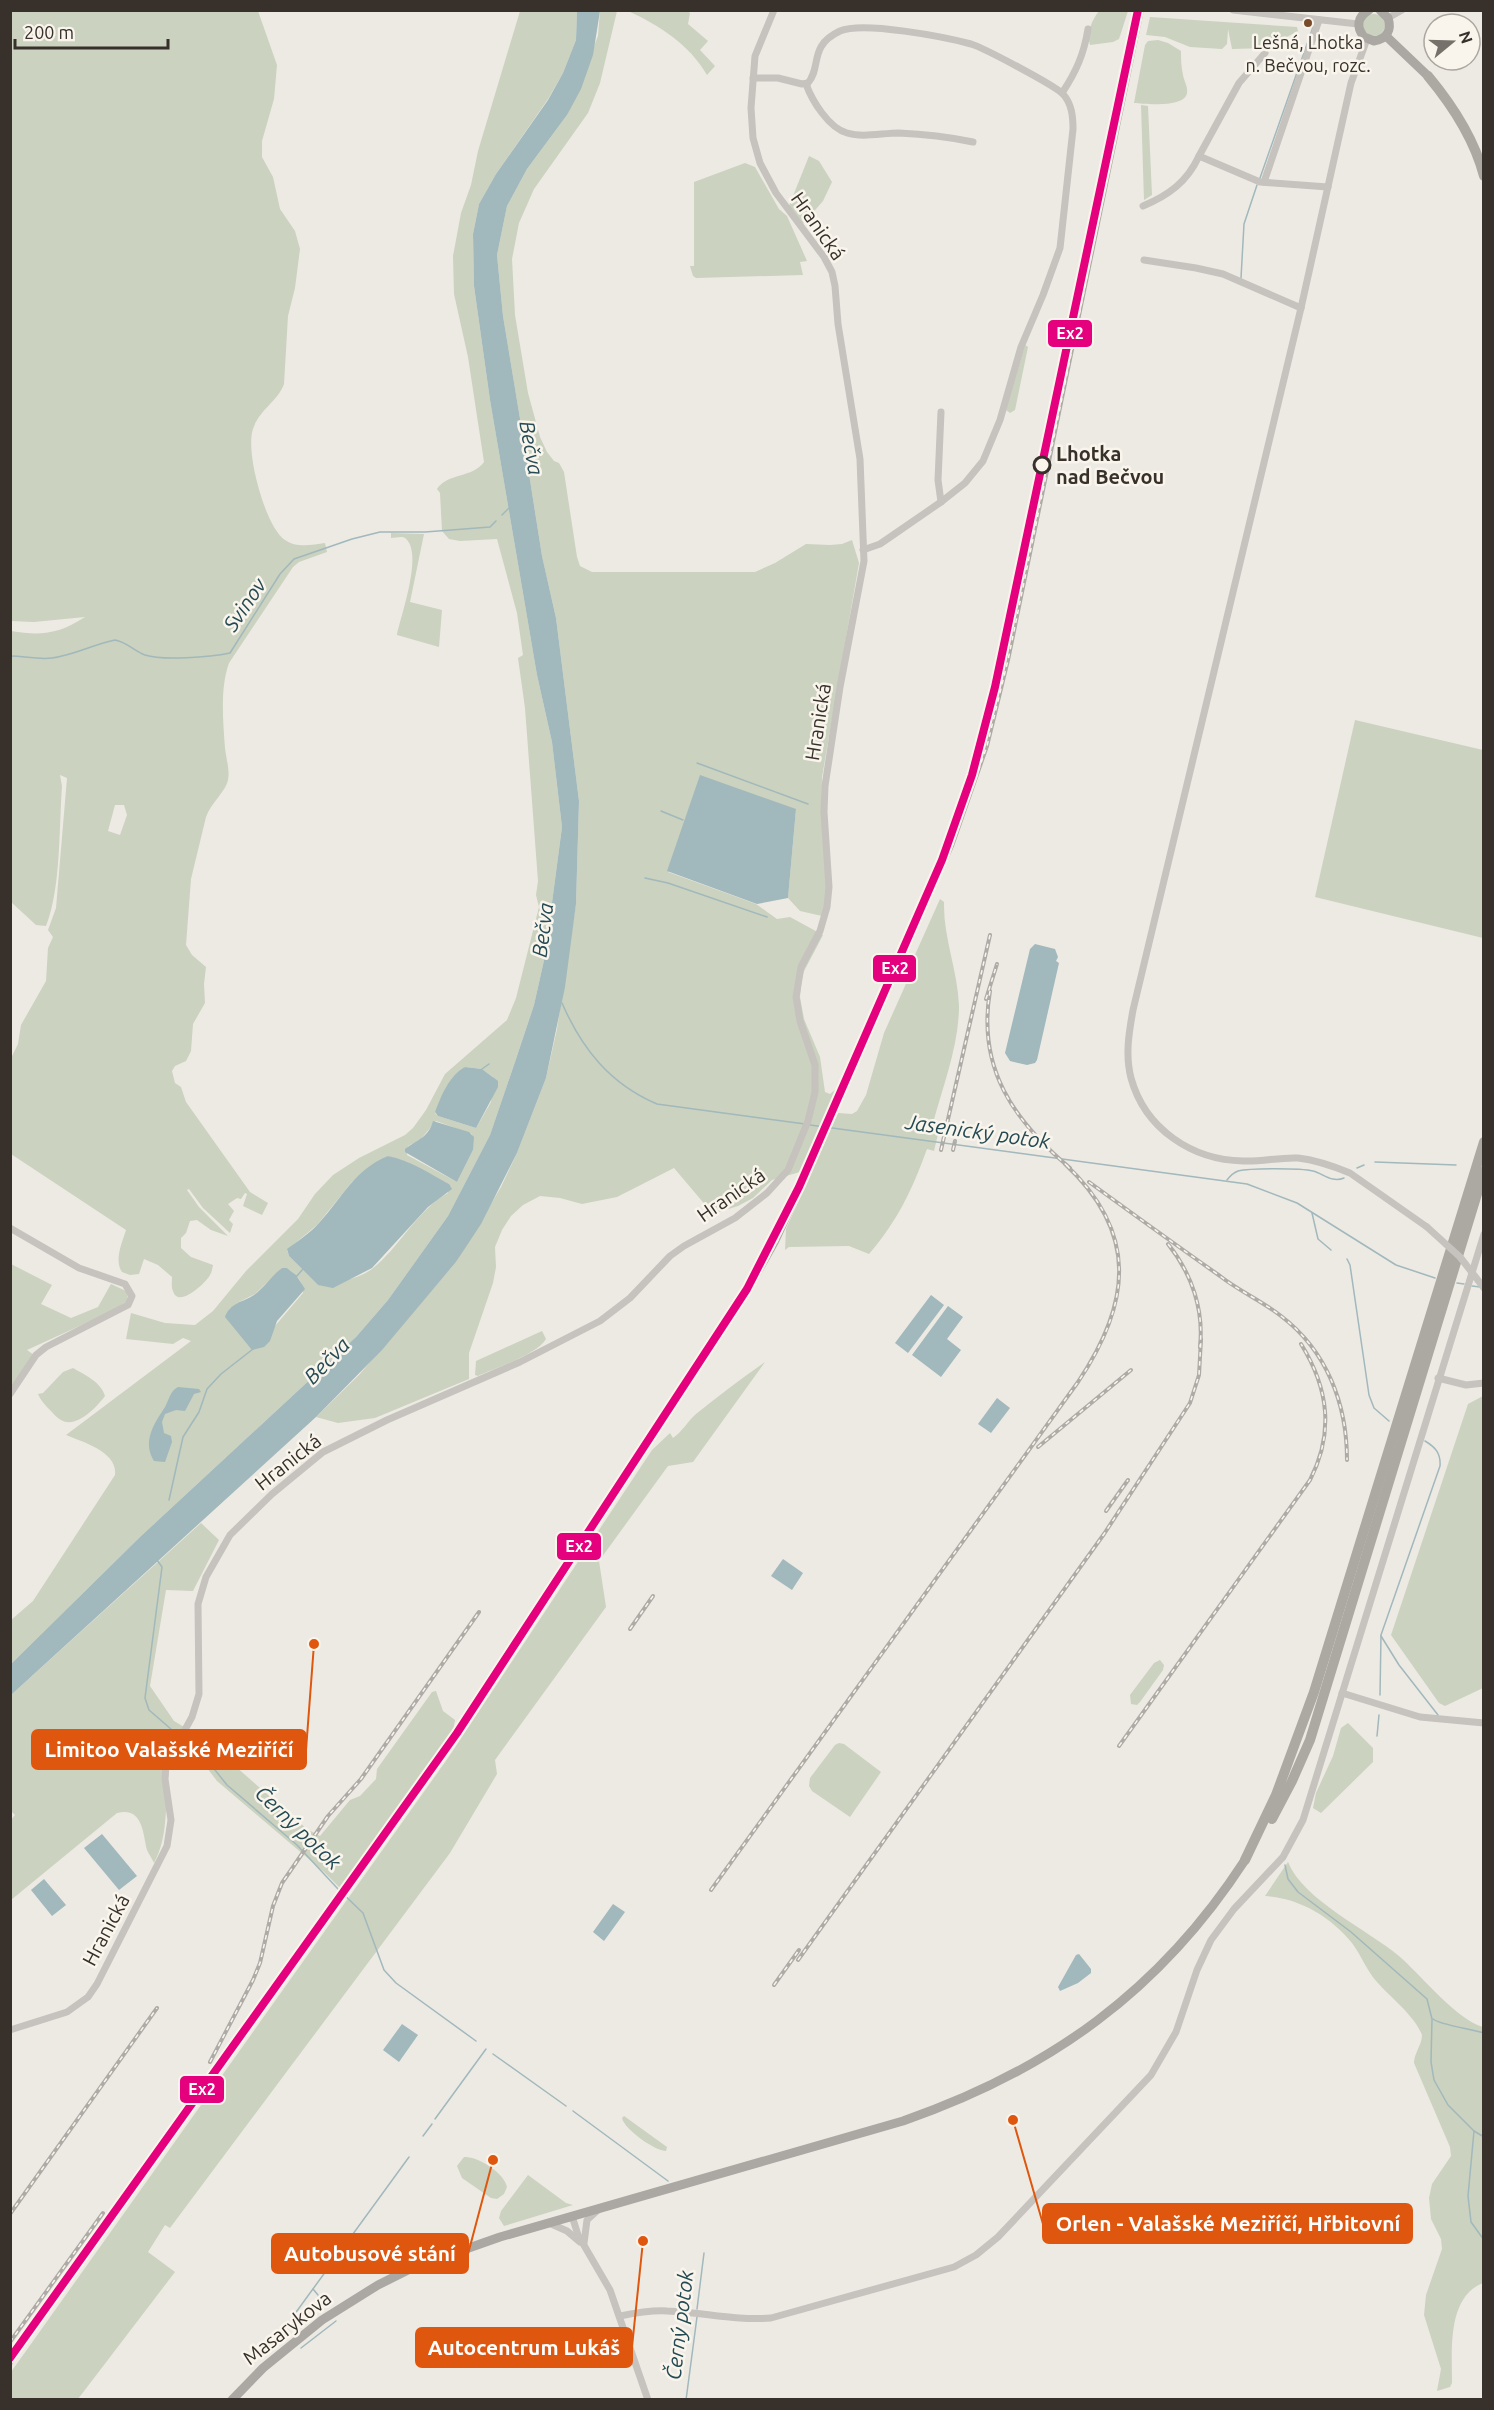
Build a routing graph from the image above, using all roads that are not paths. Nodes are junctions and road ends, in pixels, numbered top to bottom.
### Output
1 (774, 10) edge
2 (1233, 10) edge
3 (1369, 10) edge
4 (1380, 10) edge
5 (1402, 10) edge
6 (1388, 18) junction
7 (1319, 20) junction
8 (1358, 24) junction
9 (1088, 29) dead end
10 (1386, 36) junction
11 (1366, 39) junction
12 (1265, 53) dead end
13 (1428, 76) joint
14 (753, 78) junction
15 (806, 84) junction
16 (1062, 93) junction
17 (973, 142) dead end
18 (1199, 156) junction
19 (1484, 176) edge
20 (1264, 182) junction
21 (1328, 187) junction
22 (1143, 206) dead end
23 (1144, 260) dead end
24 (1301, 308) junction
25 (941, 412) dead end
26 (941, 502) junction
27 (863, 550) junction
28 (1484, 1142) edge
29 (1484, 1171) edge
30 (10, 1228) edge
31 (1484, 1234) edge
32 (1484, 1288) edge
33 (1438, 1378) junction
34 (1484, 1383) edge
35 (10, 1394) edge
36 (1342, 1693) junction
37 (1484, 1723) edge
38 (1245, 1860) junction
39 (10, 2030) edge
40 (602, 2208) junction
41 (572, 2216) junction
42 (549, 2223) junction
43 (584, 2246) junction
44 (620, 2316) junction
45 (232, 2400) edge
46 (648, 2400) edge

1 - 14 street, Hranická
2 - 7 street
3 - 8 main road
4 - 6 main road
5 - 6 street
6 - 10 main road
7 - 8 street
7 - 20 street
8 - 11 main road
9 - 16 street
10 - 11 main road
10 - 13 main road
11 - 21 street
12 - 18 street
13 - 19 highway
14 - 15 street
14 - 27 street, Hranická
15 - 16 street
15 - 17 street
16 - 26 street
18 - 20 street
18 - 22 street
20 - 21 street
21 - 24 street
23 - 24 street
24 - 32 street, bridge
25 - 26 street
26 - 27 street
27 - 39 street, Hranická
28 - 38 highway
29 - 38 highway
30 - 35 street
31 - 33 street
33 - 34 street
33 - 36 street
36 - 37 street
36 - 44 street
38 - 40 main road, Masarykova
40 - 41 main road, Masarykova
40 - 43 street
41 - 42 main road, Masarykova
41 - 43 street
42 - 43 street
42 - 45 main road, Masarykova
43 - 44 street
44 - 46 street

